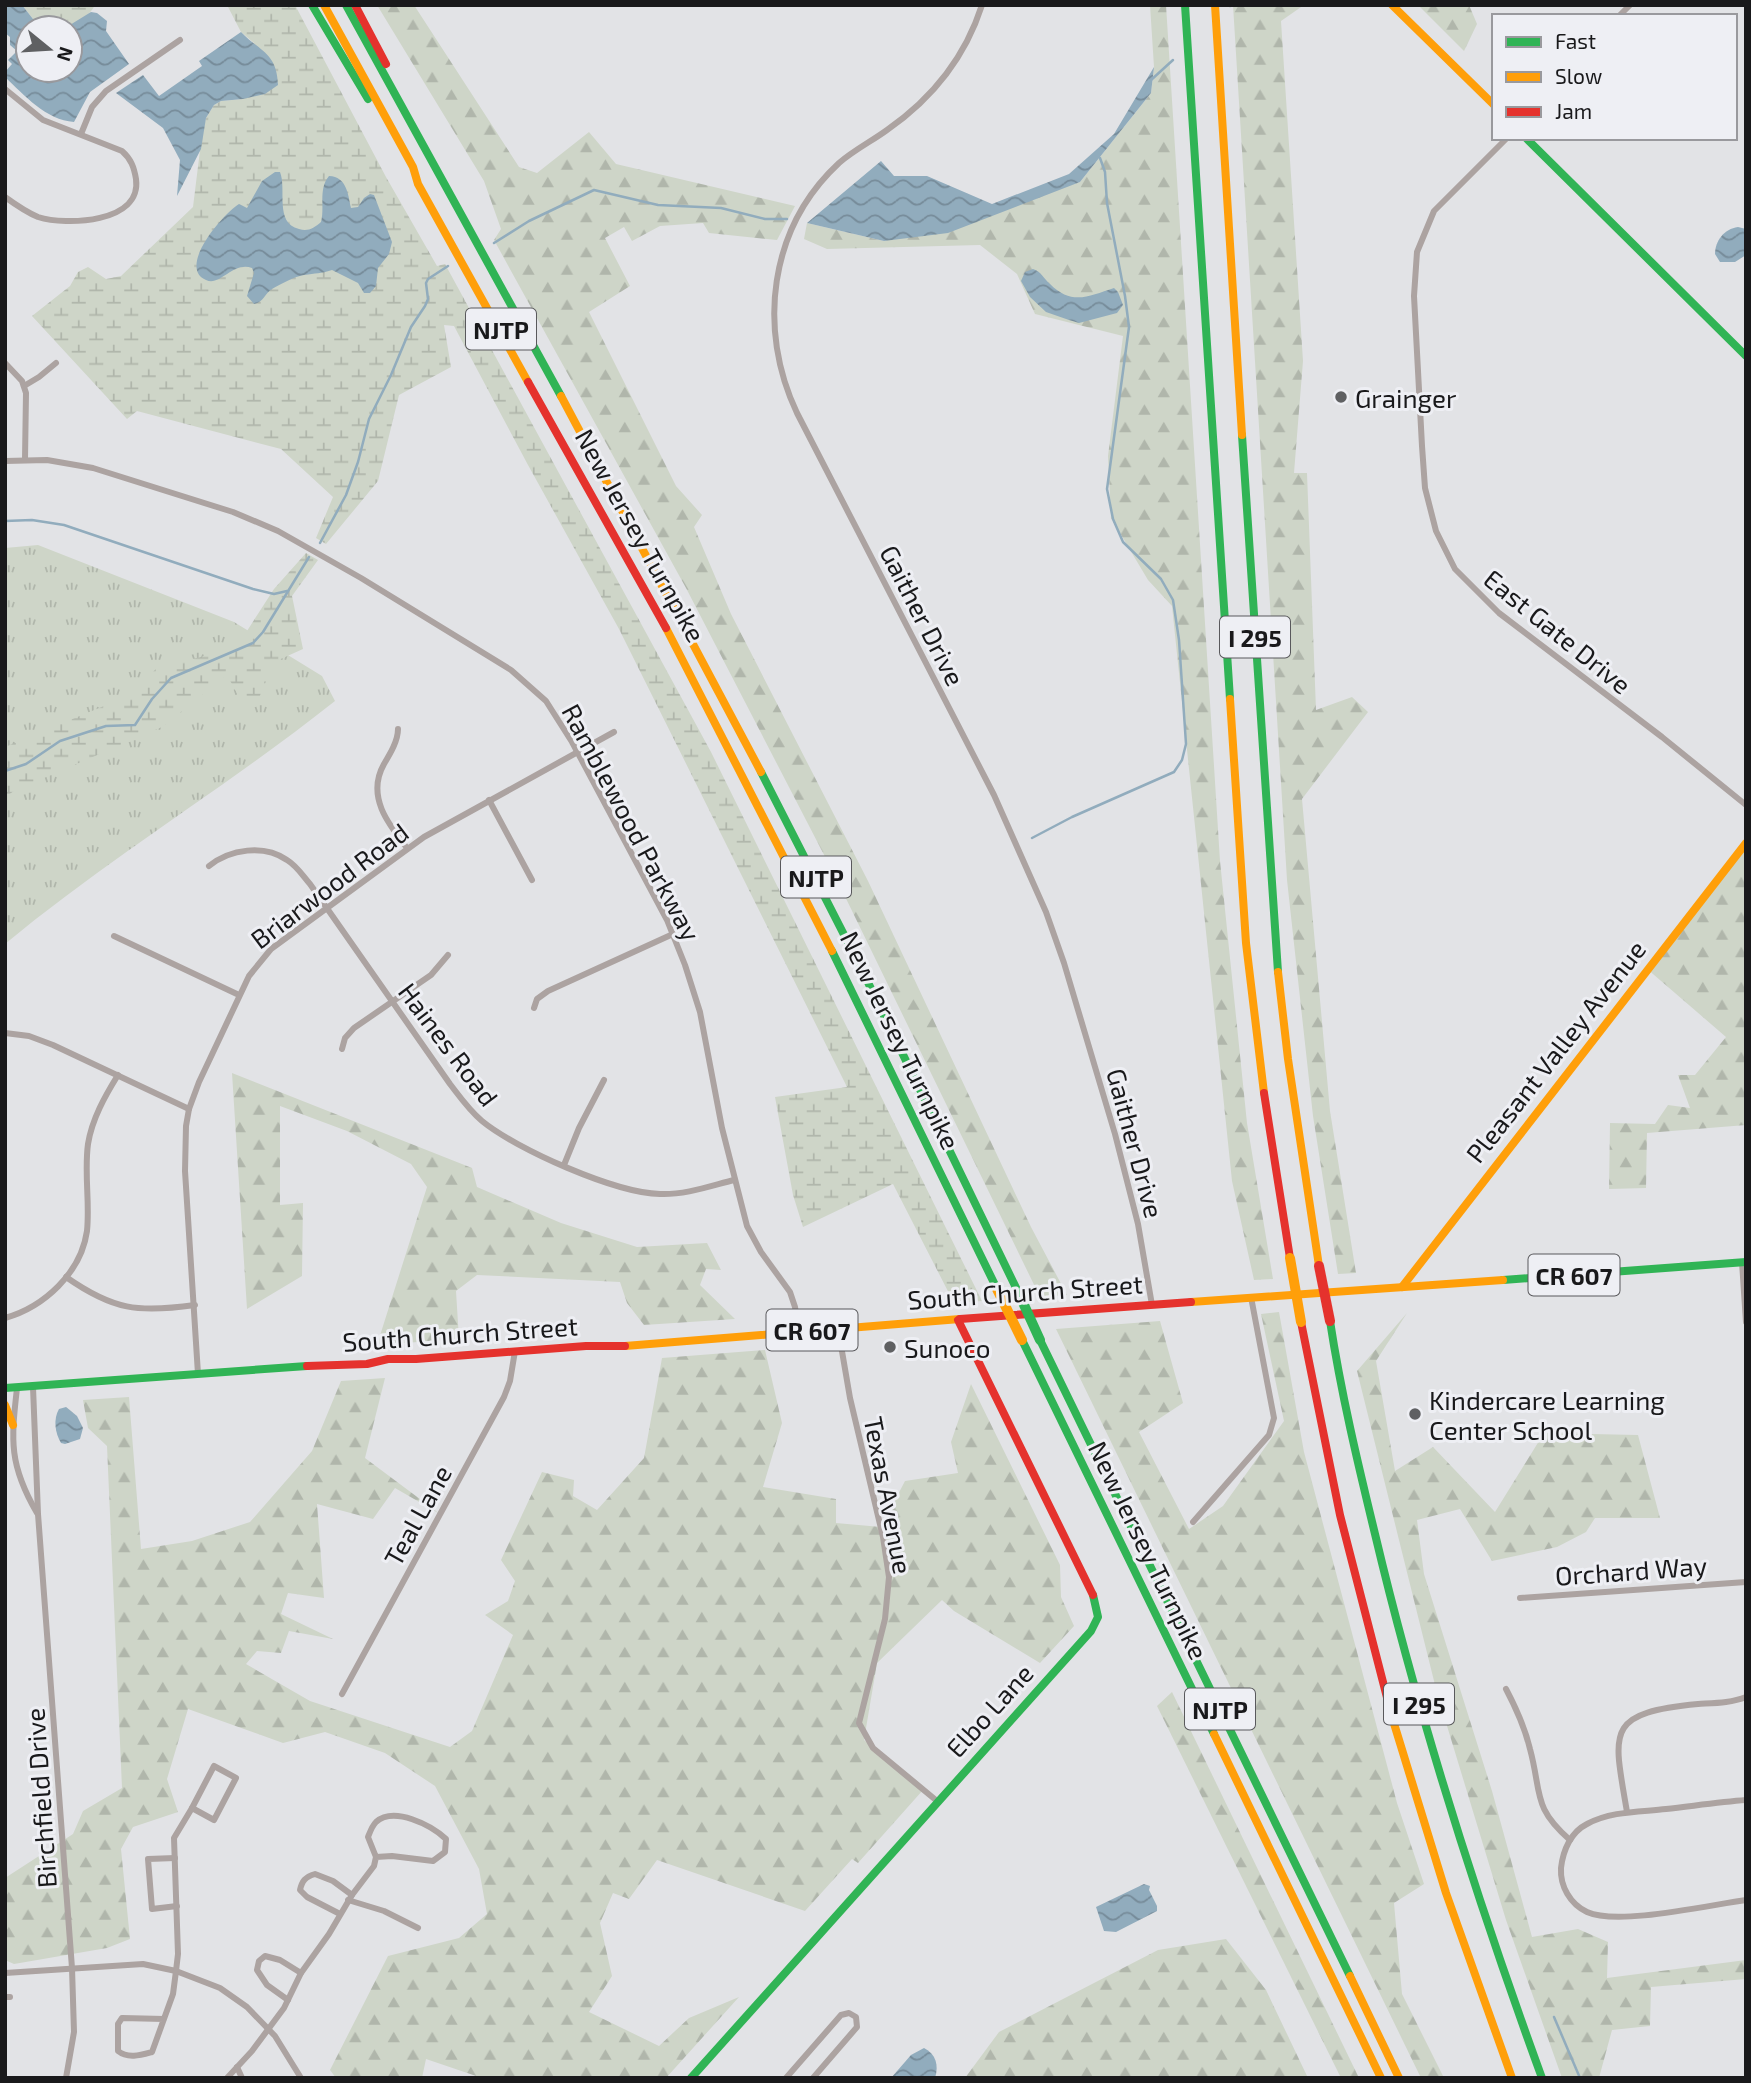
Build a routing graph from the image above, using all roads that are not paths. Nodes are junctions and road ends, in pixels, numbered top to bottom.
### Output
1 (312, 5) edge
2 (324, 5) edge
3 (346, 5) edge
4 (355, 5) edge
5 (982, 5) edge
6 (1185, 5) edge
7 (1215, 5) edge
8 (1392, 5) edge
9 (180, 40) dead end
10 (5, 89) edge
11 (1492, 103) edge
12 (409, 118) junction
13 (81, 134) junction
14 (1505, 140) edge
15 (1528, 140) edge
16 (418, 184) junction
17 (5, 197) edge
18 (1746, 356) edge
19 (5, 363) edge
20 (56, 363) dead end
21 (24, 386) junction
22 (25, 459) junction
23 (5, 461) edge
24 (398, 729) dead end
25 (614, 732) dead end
26 (578, 752) junction
27 (489, 800) junction
28 (1746, 805) edge
29 (1746, 843) edge
30 (407, 848) junction
31 (209, 866) dead end
32 (532, 880) dead end
33 (327, 908) junction
34 (673, 934) junction
35 (114, 936) dead end
36 (448, 955) dead end
37 (239, 995) junction
38 (392, 1002) junction
39 (534, 1008) dead end
40 (5, 1032) edge
41 (342, 1049) dead end
42 (118, 1075) junction
43 (604, 1080) dead end
44 (189, 1109) junction
45 (564, 1165) junction
46 (734, 1180) junction
47 (1744, 1262) edge
48 (66, 1277) junction
49 (1402, 1287) junction
50 (1251, 1297) junction
51 (195, 1305) junction
52 (1152, 1305) junction
53 (5, 1318) edge
54 (958, 1320) junction
55 (1746, 1322) edge
56 (838, 1328) junction
57 (799, 1331) junction
58 (515, 1351) junction
59 (198, 1374) junction
60 (33, 1387) junction
61 (5, 1388) edge
62 (18, 1388) junction
63 (5, 1405) edge
64 (13, 1425) junction
65 (38, 1514) junction
66 (1193, 1522) dead end
67 (1746, 1582) edge
68 (1520, 1598) dead end
69 (1506, 1689) dead end
70 (341, 1694) dead end
71 (1746, 1697) edge
72 (1746, 1800) edge
73 (937, 1801) junction
74 (191, 1808) junction
75 (1627, 1812) junction
76 (1570, 1840) junction
77 (376, 1857) junction
78 (175, 1858) junction
79 (350, 1898) junction
80 (1746, 1900) edge
81 (177, 1906) junction
82 (340, 1914) junction
83 (418, 1928) dead end
84 (72, 1968) junction
85 (176, 1971) junction
86 (5, 1972) edge
87 (301, 1973) junction
88 (288, 2000) junction
89 (164, 2019) junction
90 (268, 2027) junction
91 (237, 2067) junction
92 (66, 2078) edge
93 (227, 2078) edge
94 (242, 2078) edge
95 (301, 2078) edge
96 (691, 2078) edge
97 (786, 2078) edge
98 (813, 2078) edge
99 (1381, 2078) edge
100 (1399, 2078) edge
101 (1512, 2078) edge
102 (1542, 2078) edge

1 - 16 main road
2 - 16 main road, New Jersey Turnpike / NJTP
3 - 12 main road, New Jersey Turnpike / NJTP
4 - 12 main road
5 - 52 street, Gaither Drive
6 - 101 main road, I 295, bridge
7 - 102 main road, I 295, bridge
8 - 11 main road
9 - 13 street
10 - 13 street
12 - 100 main road, New Jersey Turnpike / NJTP, bridge
13 - 17 street
14 - 28 street, East Gate Drive
15 - 18 main road
16 - 99 main road, New Jersey Turnpike / NJTP, bridge
19 - 21 street
20 - 21 street
21 - 22 street
22 - 23 street, Ramblewood Parkway
22 - 26 street, Ramblewood Parkway
24 - 30 street
25 - 26 street, Briarwood Road
26 - 27 street, Briarwood Road
26 - 34 street, Ramblewood Parkway
27 - 30 street, Briarwood Road
27 - 32 street
29 - 49 main road, Pleasant Valley Avenue
30 - 33 street, Briarwood Road
31 - 33 street, Haines Road
33 - 37 street, Briarwood Road
33 - 38 street, Haines Road
34 - 39 street
34 - 46 street, Ramblewood Parkway
35 - 37 street
36 - 38 street
37 - 44 street, Briarwood Road
38 - 41 street
38 - 45 street, Haines Road
40 - 42 street
42 - 44 street
42 - 48 street
43 - 45 street
44 - 51 street, Briarwood Road
45 - 46 street, Haines Road
46 - 57 street, Ramblewood Parkway
47 - 49 main road, South Church Street / CR 607
47 - 55 street
48 - 51 street
48 - 53 street
49 - 50 main road, South Church Street / CR 607
50 - 52 main road, South Church Street / CR 607
50 - 66 street
51 - 59 street, Briarwood Road
52 - 54 main road, South Church Street / CR 607
54 - 56 main road, South Church Street / CR 607
54 - 73 main road, Elbo Lane
56 - 57 main road, South Church Street / CR 607
56 - 73 street, Texas Avenue
57 - 58 main road, South Church Street / CR 607
58 - 59 main road, South Church Street / CR 607
58 - 70 street, Teal Lane
59 - 60 main road, South Church Street
60 - 62 main road, South Church Street
60 - 65 street, Birchfield Drive
61 - 62 main road, South Church Street
62 - 64 street, Birchfield Drive
63 - 64 main road
64 - 65 street, Birchfield Drive
65 - 84 street, Birchfield Drive
67 - 68 street, Orchard Way
69 - 76 street
71 - 75 street
72 - 75 street
73 - 96 main road, Elbo Lane
74 - 74 street
74 - 78 street
75 - 76 street
76 - 80 street
77 - 77 street
77 - 79 street
78 - 81 street
78 - 81 street
79 - 82 street
79 - 82 street
79 - 83 street
81 - 85 street
82 - 87 street
84 - 85 street
84 - 86 street
84 - 92 street, Birchfield Drive
85 - 89 street
85 - 90 street
87 - 88 street
87 - 88 street
88 - 90 street
89 - 89 street
90 - 91 street
90 - 95 street
91 - 93 street
91 - 94 street
97 - 98 street

